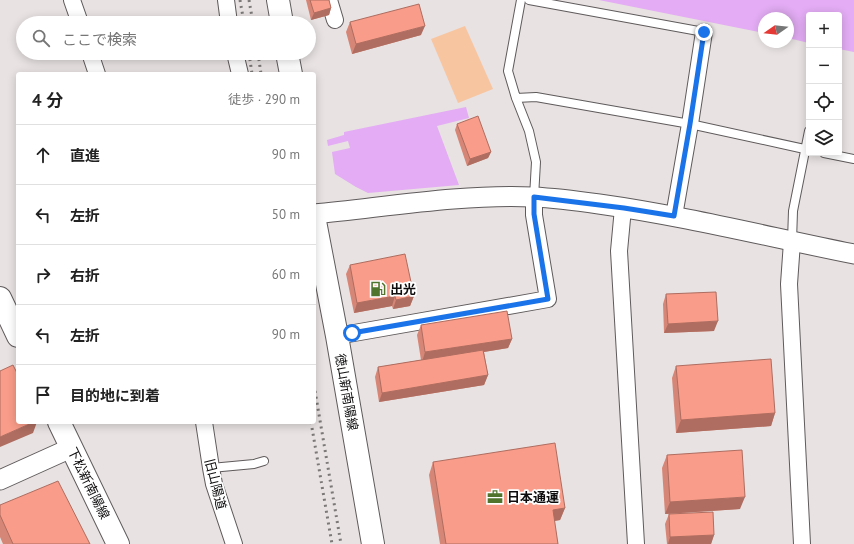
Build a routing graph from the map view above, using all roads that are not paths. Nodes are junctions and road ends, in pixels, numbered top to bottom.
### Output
1 (72, 0) edge
2 (226, 0) edge
3 (278, 0) edge
4 (329, 0) edge
5 (521, 0) edge
6 (529, 0) edge
7 (78, 16) edge
8 (229, 16) edge
9 (281, 16) edge
10 (335, 20) dead end
11 (704, 32) joint
12 (92, 60) edge
13 (237, 60) edge
14 (288, 60) edge
15 (96, 72) edge
16 (240, 72) edge
17 (291, 72) edge
18 (516, 98) junction
19 (690, 124) junction
20 (806, 150) edge
21 (806, 154) edge
22 (839, 156) edge
23 (854, 159) edge
24 (534, 197) junction
25 (624, 208) junction
26 (316, 215) edge
27 (674, 216) junction
28 (316, 226) edge
29 (792, 242) junction
30 (854, 254) edge
31 (0, 298) edge
32 (16, 332) edge
33 (337, 336) junction
34 (60, 424) edge
35 (204, 424) edge
36 (71, 448) junction
37 (264, 461) dead end
38 (211, 468) junction
39 (0, 480) edge
40 (118, 544) edge
41 (234, 544) edge
42 (373, 544) edge
43 (636, 544) edge
44 (802, 544) edge

1 - 7 street
2 - 8 street
3 - 9 main road
4 - 10 street
5 - 18 lane
6 - 11 lane
11 - 19 street
12 - 15 street
13 - 16 street
14 - 17 main road
18 - 19 lane
18 - 24 lane
19 - 20 lane
19 - 27 street
21 - 29 lane
22 - 23 lane
24 - 25 street
24 - 26 street
24 - 33 street
25 - 27 street
25 - 43 street
27 - 29 street
28 - 33 main road, 徳山新南陽線
29 - 30 street
29 - 44 street
31 - 32 main road
33 - 42 main road, 徳山新南陽線
34 - 36 main road, 下松新南陽線
35 - 38 street, 旧山陽道
36 - 39 street
36 - 40 main road, 下松新南陽線
37 - 38 lane
38 - 41 street, 旧山陽道

